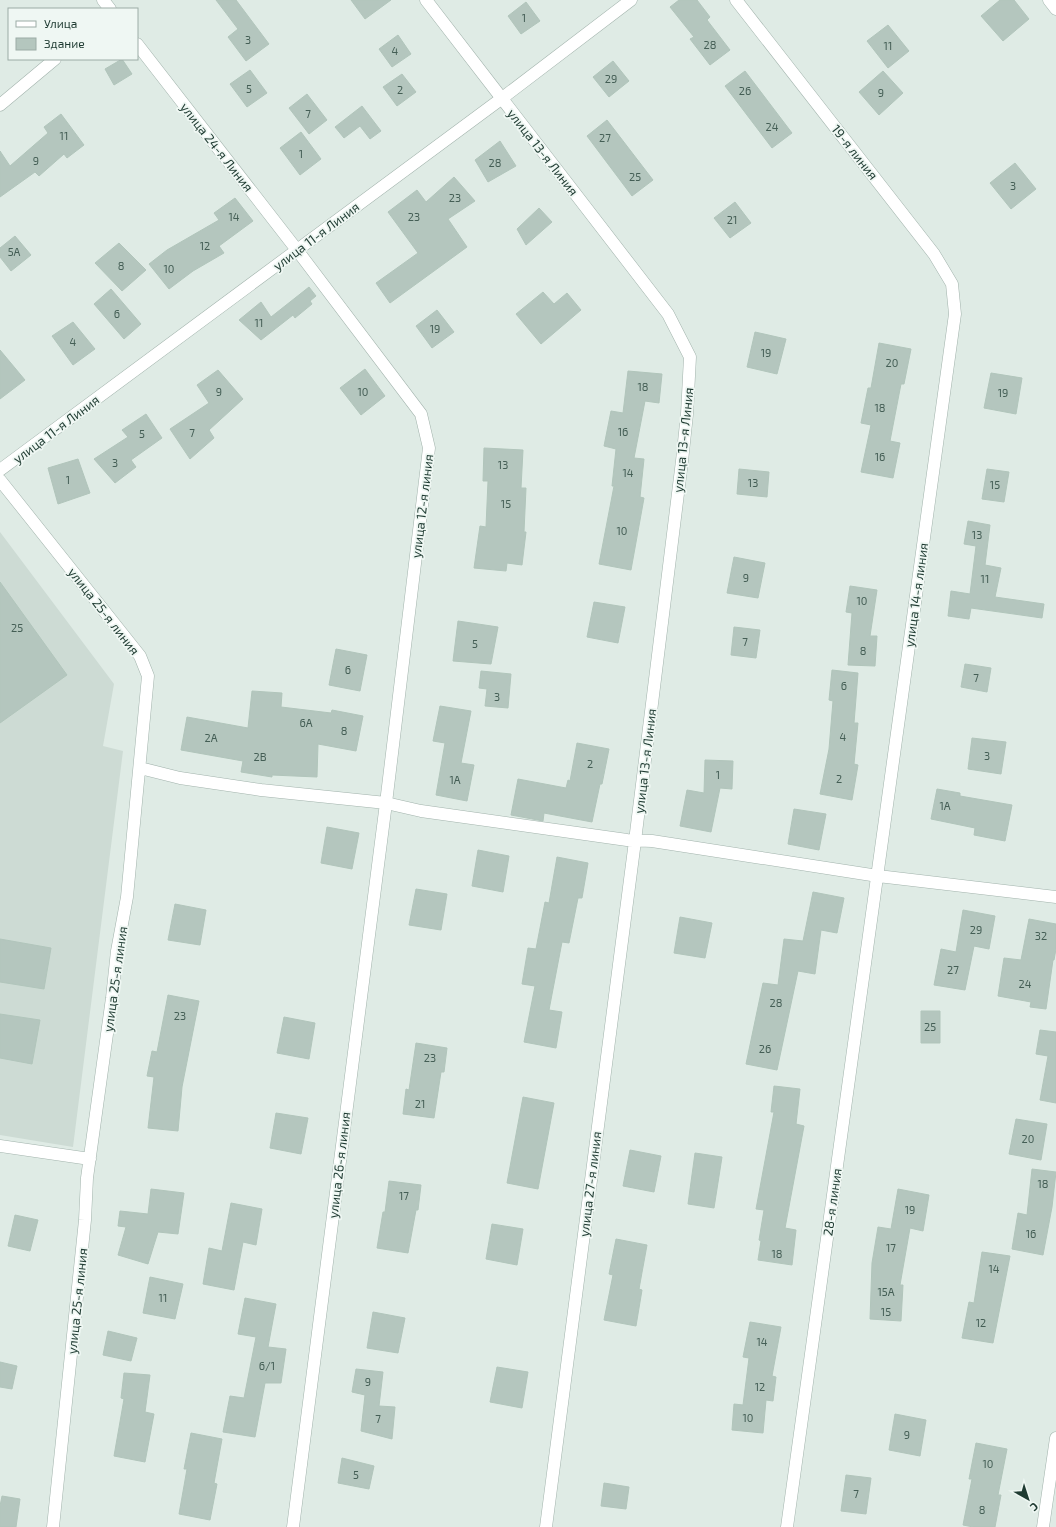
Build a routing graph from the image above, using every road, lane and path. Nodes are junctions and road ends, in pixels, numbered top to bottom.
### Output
1 (103, 0) edge
2 (426, 0) edge
3 (631, 0) edge
4 (736, 0) edge
5 (1049, 0) edge
6 (109, 8) edge
7 (1056, 9) edge
8 (138, 45) edge
9 (54, 60) edge
10 (501, 99) junction
11 (0, 105) edge
12 (297, 250) junction
13 (955, 314) joint
14 (0, 470) edge
15 (0, 480) edge
16 (140, 768) junction
17 (386, 803) junction
18 (635, 841) junction
19 (878, 876) junction
20 (1056, 897) edge
21 (0, 1146) edge
22 (90, 1159) junction
23 (1056, 1438) edge
24 (54, 1527) edge
25 (293, 1527) edge
26 (546, 1527) edge
27 (787, 1527) edge
28 (1043, 1527) edge

1 - 6 street
2 - 10 street, улица 13-я Линия
3 - 10 street, улица 11-я Линия
4 - 13 street, 19-я линия
5 - 7 street
8 - 12 street, улица 24-я Линия
9 - 11 street
10 - 12 street, улица 11-я Линия
10 - 18 street, улица 13-я Линия
12 - 14 street, улица 11-я Линия
12 - 17 street, улица 12-я линия
13 - 19 street, улица 14-я линия
15 - 16 street, улица 25-я линия
16 - 17 street
16 - 22 street, улица 25-я линия
17 - 18 street
17 - 25 street, улица 26-я линия
18 - 19 street
18 - 26 street, улица 27-я линия
19 - 20 street
19 - 27 street, 28-я линия
21 - 22 street
22 - 24 street, улица 25-я линия
23 - 28 street

